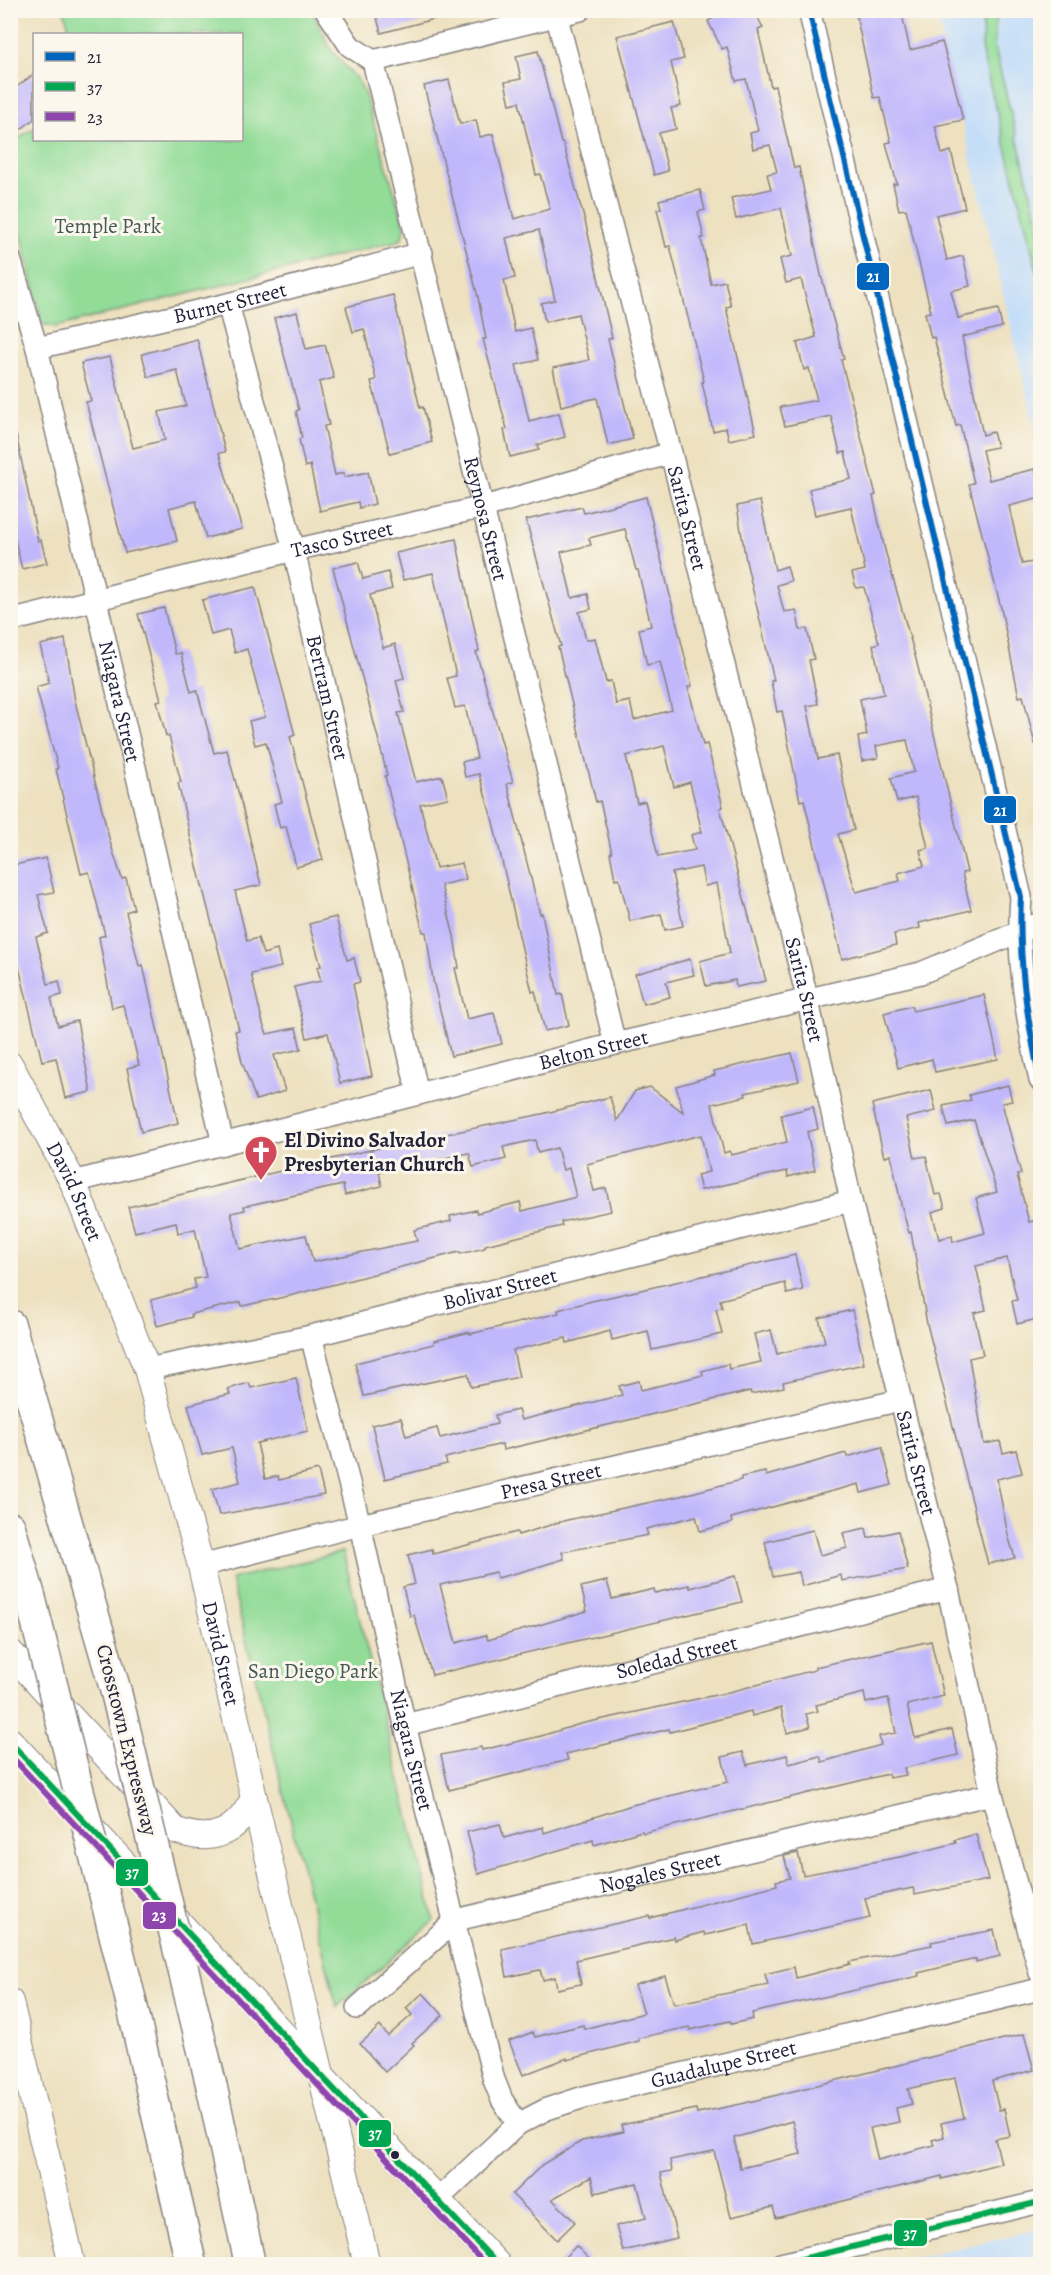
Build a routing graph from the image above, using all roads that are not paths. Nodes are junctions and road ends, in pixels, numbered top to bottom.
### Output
1 (326, 10) edge
2 (580, 10) edge
3 (808, 10) edge
4 (555, 13) edge
5 (373, 61) junction
6 (422, 253) junction
7 (10, 260) edge
8 (228, 304) junction
9 (37, 348) junction
10 (671, 453) junction
11 (484, 507) junction
12 (294, 550) junction
13 (96, 600) junction
14 (10, 621) edge
15 (1041, 923) edge
16 (1018, 931) junction
17 (808, 1000) junction
18 (615, 1044) junction
19 (10, 1065) edge
20 (1041, 1080) edge
21 (418, 1094) junction
22 (223, 1144) junction
23 (73, 1182) junction
24 (851, 1201) junction
25 (10, 1325) edge
26 (310, 1336) junction
27 (147, 1369) junction
28 (901, 1400) junction
29 (360, 1525) junction
30 (10, 1527) edge
31 (201, 1566) junction
32 (948, 1589) junction
33 (10, 1652) edge
34 (405, 1725) junction
35 (10, 1741) edge
36 (992, 1794) junction
37 (254, 1797) junction
38 (456, 1920) junction
39 (1041, 1973) edge
40 (1041, 1989) edge
41 (10, 2002) edge
42 (357, 2008) dead end
43 (321, 2076) junction
44 (518, 2124) junction
45 (437, 2200) junction
46 (1041, 2202) edge
47 (72, 2265) edge
48 (191, 2265) edge
49 (250, 2265) edge
50 (367, 2265) edge
51 (497, 2265) edge
52 (782, 2265) edge

1 - 5 street
2 - 4 street
3 - 16 street
4 - 5 street
4 - 10 street, Sarita Street
5 - 6 street, Reynosa Street
6 - 8 street, Burnet Street
6 - 11 street, Reynosa Street
7 - 9 street, Niagara Street
8 - 9 street, Burnet Street
8 - 12 street, Bertram Street
9 - 13 street, Niagara Street
10 - 11 street, Tasco Street
10 - 17 street, Sarita Street
11 - 12 street, Tasco Street
11 - 18 street, Reynosa Street
12 - 13 street, Tasco Street
12 - 21 street, Bertram Street
13 - 14 street, Tasco Street
13 - 22 street, Niagara Street
15 - 16 street, Belton Street
16 - 17 street, Belton Street
16 - 20 street
17 - 18 street, Belton Street
17 - 24 street, Sarita Street
18 - 21 street, Belton Street
19 - 23 main road, David Street
21 - 22 street, Belton Street
22 - 23 street, Belton Street
23 - 27 main road, David Street
24 - 26 street, Bolivar Street
24 - 28 street, Sarita Street
25 - 49 highway, Crosstown Expressway, bridge
26 - 27 street, Bolivar Street
26 - 29 street, Niagara Street
27 - 31 main road, David Street
28 - 29 street, Presa Street
28 - 32 street, Sarita Street
29 - 31 street, Presa Street
29 - 34 street, Niagara Street
30 - 48 highway, bridge
31 - 37 main road, David Street
32 - 34 street, Soledad Street
32 - 36 street, Sarita Street
33 - 37 main road
34 - 38 street, Niagara Street
35 - 43 main road
36 - 38 street, Nogales Street
36 - 39 street, Sarita Street
37 - 43 main road, David Street
38 - 42 street, Nogales Street
38 - 44 street, Niagara Street
40 - 44 street, Guadalupe Street
41 - 47 main road
43 - 45 main road
43 - 50 main road, David Street
44 - 45 street, Guadalupe Street
45 - 51 main road
46 - 52 street

